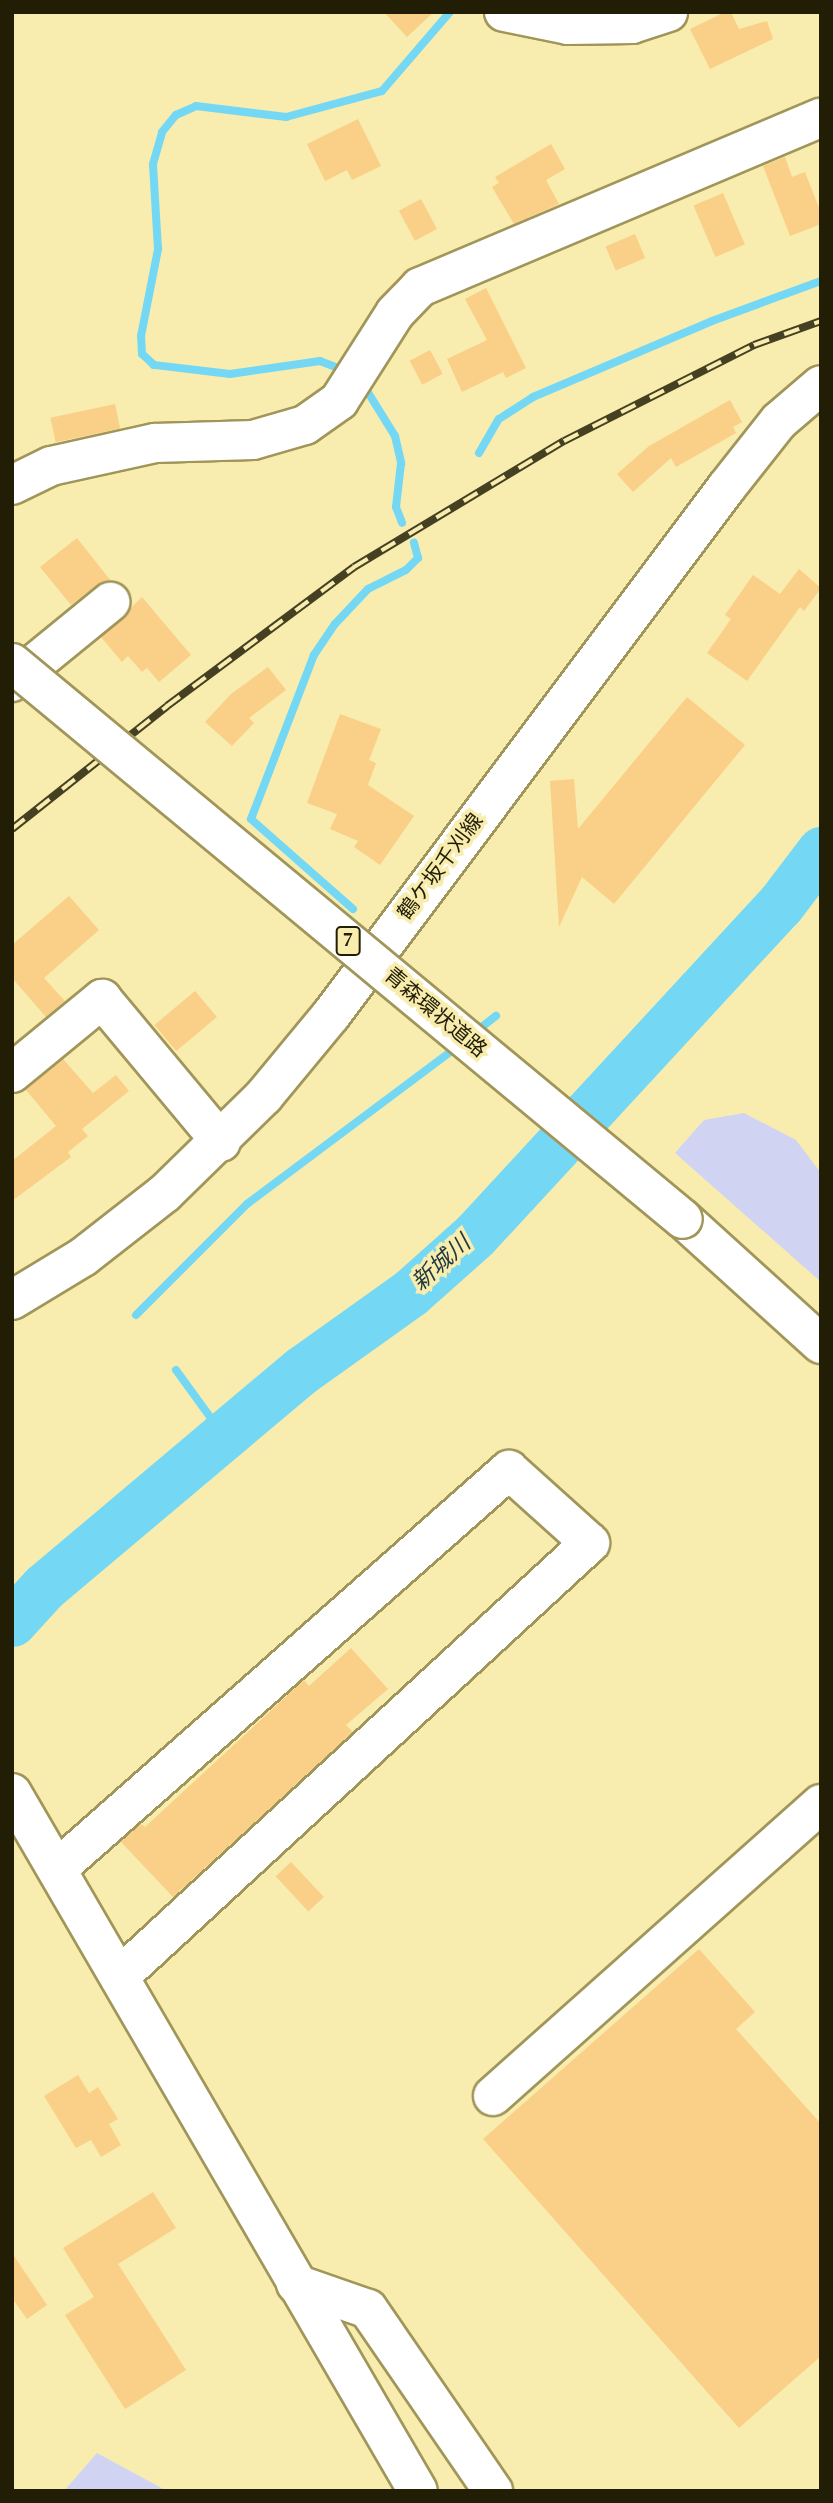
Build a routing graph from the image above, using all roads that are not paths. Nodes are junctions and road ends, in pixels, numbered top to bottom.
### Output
1 (504, 12) edge
2 (668, 12) edge
3 (821, 118) edge
4 (821, 386) edge
5 (12, 485) edge
6 (110, 603) dead end
7 (12, 663) edge
8 (12, 682) edge
9 (12, 1073) edge
10 (221, 1142) junction
11 (12, 1300) edge
12 (821, 1343) edge
13 (12, 1793) edge
14 (821, 1804) edge
15 (57, 1870) junction
16 (118, 1977) junction
17 (493, 2096) dead end
18 (296, 2284) junction
19 (418, 2491) edge
20 (493, 2491) edge

1 - 2 main road
3 - 5 main road
4 - 10 main road, 鶴ケ坂千刈線
6 - 8 main road
7 - 12 main road, 青森環状道路 / 7, bridge
9 - 10 main road
10 - 11 main road, 鶴ケ坂千刈線
13 - 15 main road
14 - 17 main road
15 - 16 main road
15 - 16 main road
16 - 18 main road
18 - 19 main road
18 - 20 main road

